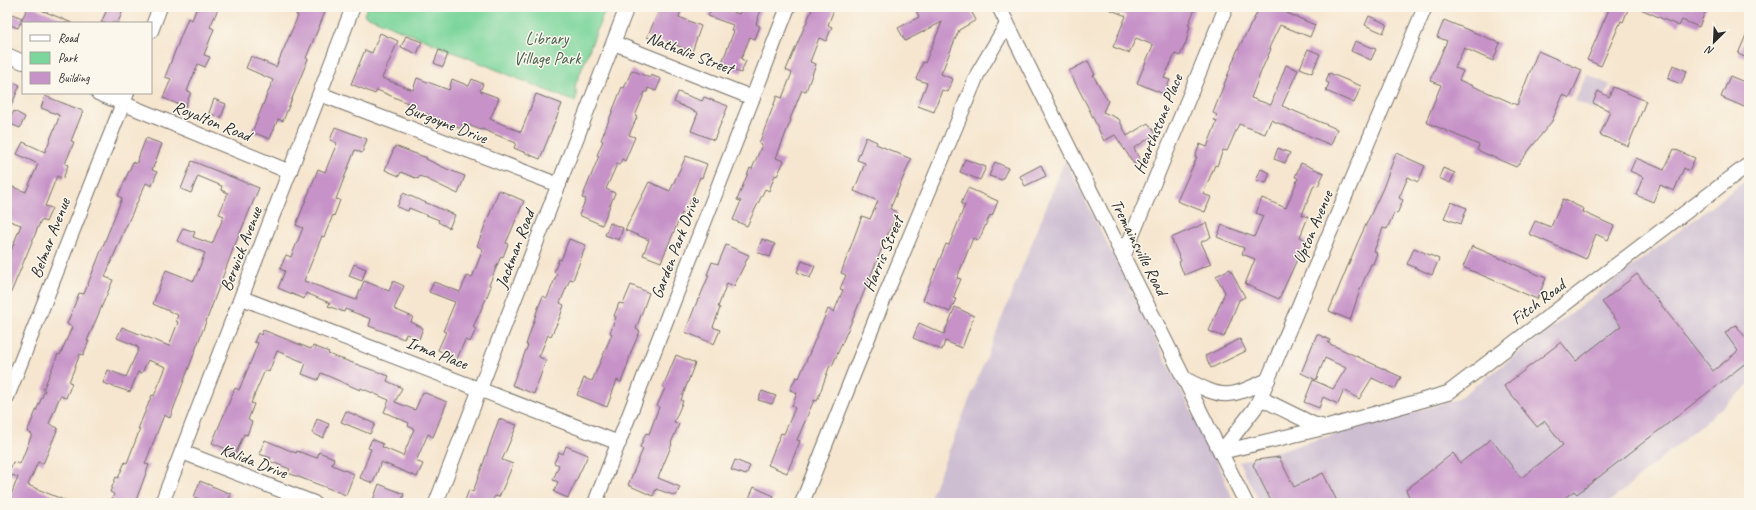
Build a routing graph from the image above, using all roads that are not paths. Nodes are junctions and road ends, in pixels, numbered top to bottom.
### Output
1 (160, 7) edge
2 (353, 7) edge
3 (627, 7) edge
4 (788, 7) edge
5 (999, 7) edge
6 (1226, 7) edge
7 (1425, 7) edge
8 (1007, 24) junction
9 (152, 28) edge
10 (614, 43) junction
11 (7, 55) edge
12 (22, 62) edge
13 (103, 94) edge
14 (320, 94) junction
15 (125, 98) edge
16 (753, 98) junction
17 (1749, 164) edge
18 (290, 172) junction
19 (559, 185) junction
20 (1124, 256) junction
21 (242, 298) junction
22 (1185, 379) junction
23 (1268, 380) junction
24 (480, 390) junction
25 (7, 397) edge
26 (1260, 398) junction
27 (1328, 427) junction
28 (619, 444) junction
29 (182, 452) junction
30 (1221, 452) junction
31 (162, 503) edge
32 (314, 503) edge
33 (436, 503) edge
34 (595, 503) edge
35 (802, 503) edge
36 (1246, 503) edge

1 - 9 street
2 - 14 street, Berwick Avenue
3 - 10 street, Jackman Road
4 - 16 street, Garden Park Drive
5 - 8 street, Tremainsville Road
6 - 20 street, Hearthstone Place
7 - 23 street, Upton Avenue
8 - 20 street, Tremainsville Road
8 - 35 street, Harris Street
10 - 16 street, Nathalie Street
10 - 19 street, Jackman Road
11 - 12 street
13 - 15 street, Royalton Road
14 - 18 street, Berwick Avenue
14 - 19 street, Burgoyne Drive
15 - 18 street, Royalton Road
15 - 25 street, Belmar Avenue
16 - 28 street, Garden Park Drive
17 - 27 street, Fitch Road
18 - 21 street, Berwick Avenue
19 - 24 street, Jackman Road
20 - 22 street, Tremainsville Road
21 - 24 street, Irma Place
21 - 29 street, Berwick Avenue
22 - 23 street
22 - 30 street, Tremainsville Road
23 - 26 street, Upton Avenue
24 - 28 street, Irma Place
24 - 33 street, Jackman Road
26 - 27 street
26 - 30 street, Upton Avenue
27 - 30 street, Fitch Road
28 - 34 street, Garden Park Drive
29 - 31 street, Berwick Avenue
29 - 32 street, Kalida Drive
30 - 36 street, Tremainsville Road

